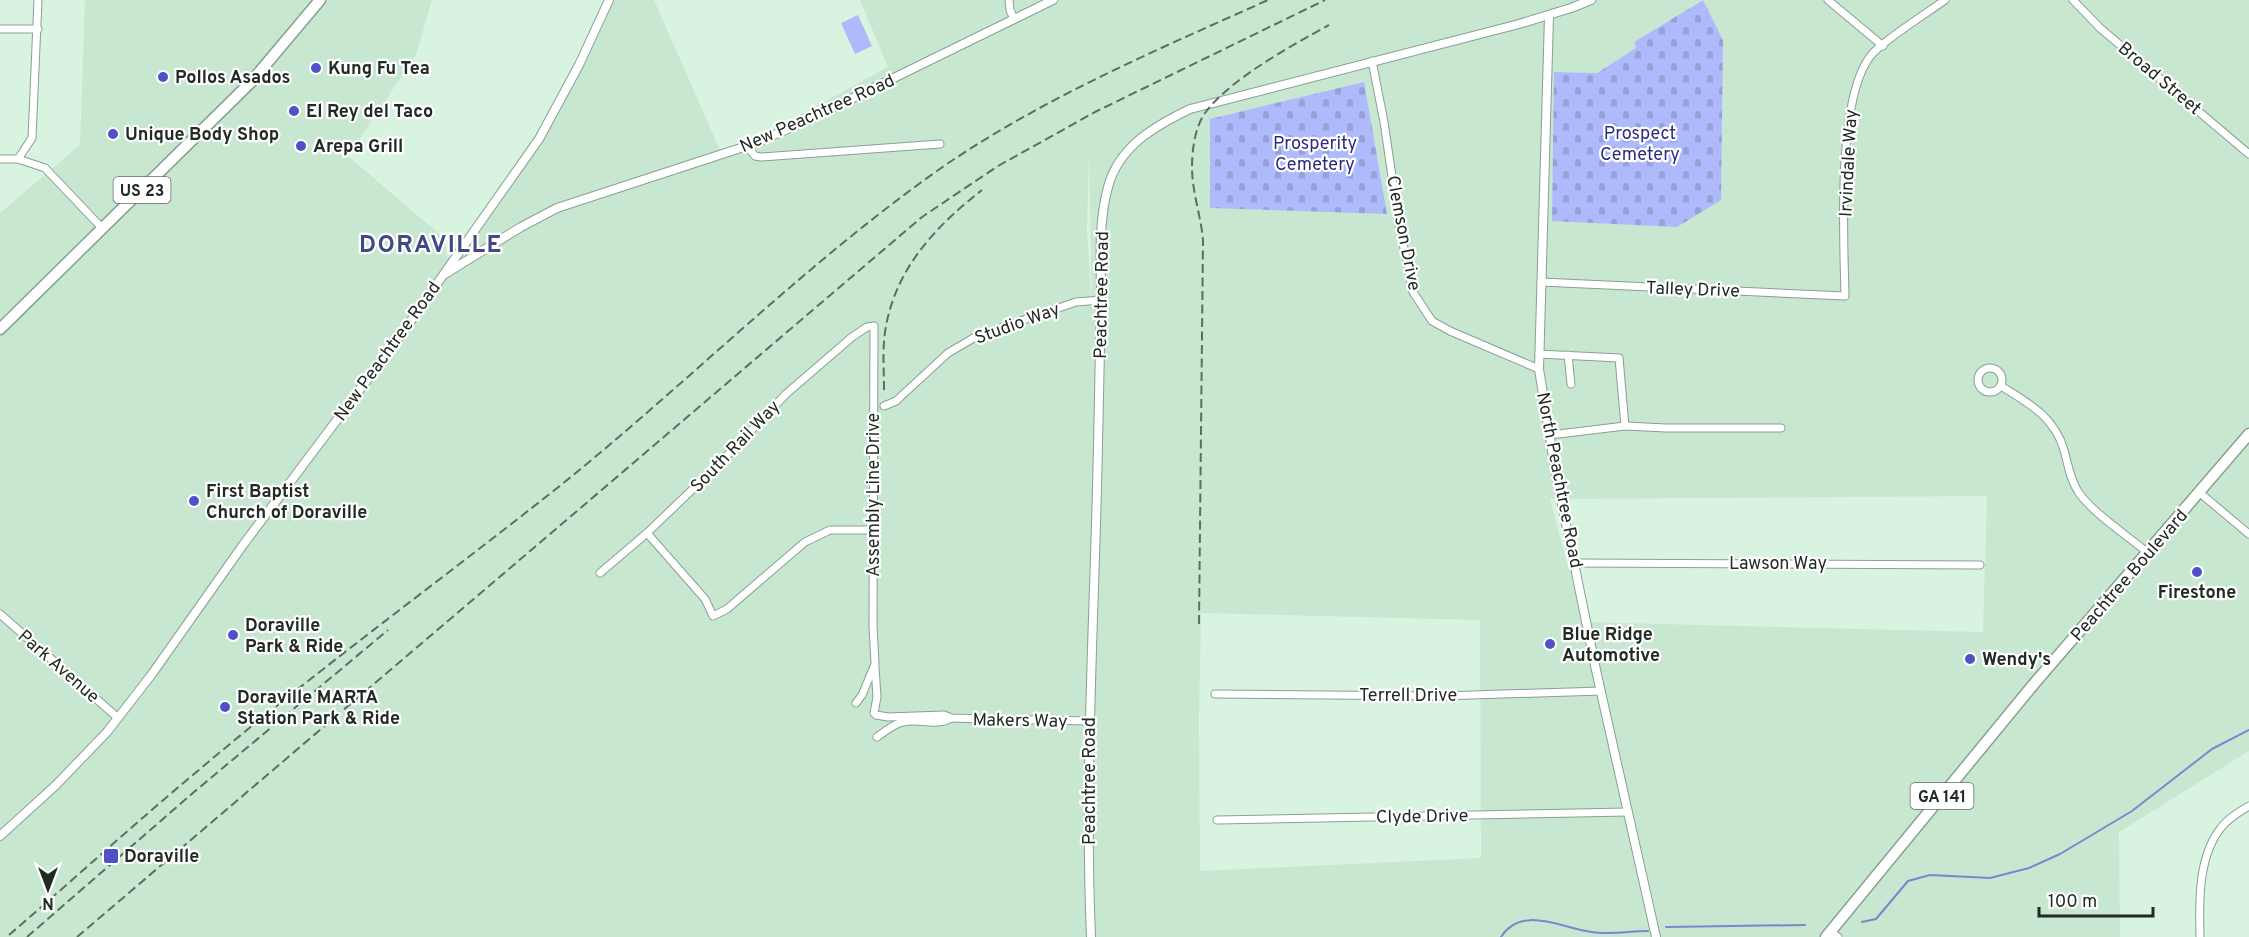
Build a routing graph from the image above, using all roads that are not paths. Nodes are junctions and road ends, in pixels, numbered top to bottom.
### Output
1 (38, 0) edge
2 (320, 0) edge
3 (609, 0) edge
4 (1009, 0) edge
5 (1053, 0) edge
6 (1591, 0) edge
7 (1828, 0) edge
8 (1945, 0) edge
9 (2073, 0) edge
10 (1549, 16) junction
11 (1014, 19) junction
12 (0, 29) edge
13 (38, 29) junction
14 (1882, 46) junction
15 (1372, 61) junction
16 (940, 144) dead end
17 (747, 146) junction
18 (2249, 154) edge
19 (0, 159) edge
20 (18, 159) junction
21 (102, 228) junction
22 (442, 276) junction
23 (1541, 282) junction
24 (1845, 296) joint
25 (1101, 300) junction
26 (874, 326) joint
27 (0, 328) edge
28 (1539, 354) junction
29 (1568, 355) junction
30 (1539, 369) junction
31 (1571, 384) dead end
32 (2001, 386) dead end
33 (885, 406) dead end
34 (1625, 426) junction
35 (1781, 428) dead end
36 (2249, 434) edge
37 (1550, 435) junction
38 (2200, 493) junction
39 (874, 530) junction
40 (647, 533) junction
41 (2249, 534) edge
42 (2148, 554) junction
43 (1576, 563) junction
44 (1980, 565) dead end
45 (600, 573) dead end
46 (0, 614) edge
47 (875, 664) junction
48 (1601, 691) junction
49 (1215, 694) dead end
50 (856, 703) dead end
51 (875, 714) joint
52 (118, 717) junction
53 (951, 718) junction
54 (1089, 721) junction
55 (878, 736) dead end
56 (2249, 806) edge
57 (1628, 812) junction
58 (1217, 820) dead end
59 (0, 836) edge
60 (1831, 935) edge
61 (1091, 937) edge
62 (1656, 937) edge
63 (2200, 937) edge

1 - 13 street
2 - 21 main road, US 23
3 - 22 street
4 - 11 street
5 - 11 street, New Peachtree Road
6 - 10 street, Peachtree Road
7 - 14 street
8 - 14 street, Irvindale Way
9 - 18 street, Broad Street
10 - 15 street, Peachtree Road
10 - 23 street, North Peachtree Road
11 - 17 street, New Peachtree Road
12 - 13 street
13 - 20 street
14 - 24 street, Irvindale Way
15 - 25 street, Peachtree Road
15 - 30 street, Clemson Drive
16 - 17 street
17 - 22 street, New Peachtree Road
19 - 20 street
20 - 21 street
21 - 27 main road, US 23
22 - 52 street, New Peachtree Road
23 - 24 street, Talley Drive
23 - 28 street, North Peachtree Road
25 - 33 street, Studio Way
25 - 54 street, Peachtree Road
26 - 39 street, Assembly Line Drive
26 - 40 street, South Rail Way
28 - 29 street
28 - 30 street, North Peachtree Road
29 - 31 street
29 - 34 street
30 - 37 street, North Peachtree Road
32 - 42 street
34 - 35 street
34 - 37 street
36 - 38 main road, Peachtree Boulevard / GA 141
37 - 43 street, North Peachtree Road
38 - 41 street
38 - 42 main road, Peachtree Boulevard / GA 141
39 - 40 street
39 - 47 street, Assembly Line Drive
40 - 45 street, South Rail Way
42 - 60 main road, Peachtree Boulevard / GA 141
43 - 44 street, Lawson Way
43 - 48 street, North Peachtree Road
46 - 52 street, Park Avenue
47 - 50 street, Assembly Line Drive
47 - 51 street, Assembly Line Drive
48 - 49 street, Terrell Drive
48 - 57 street, North Peachtree Road
51 - 53 street, Makers Way
52 - 59 street, New Peachtree Road
53 - 54 street, Makers Way
53 - 55 street, Makers Way
54 - 61 street, Peachtree Road
56 - 63 street
57 - 58 street, Clyde Drive
57 - 62 street, North Peachtree Road

